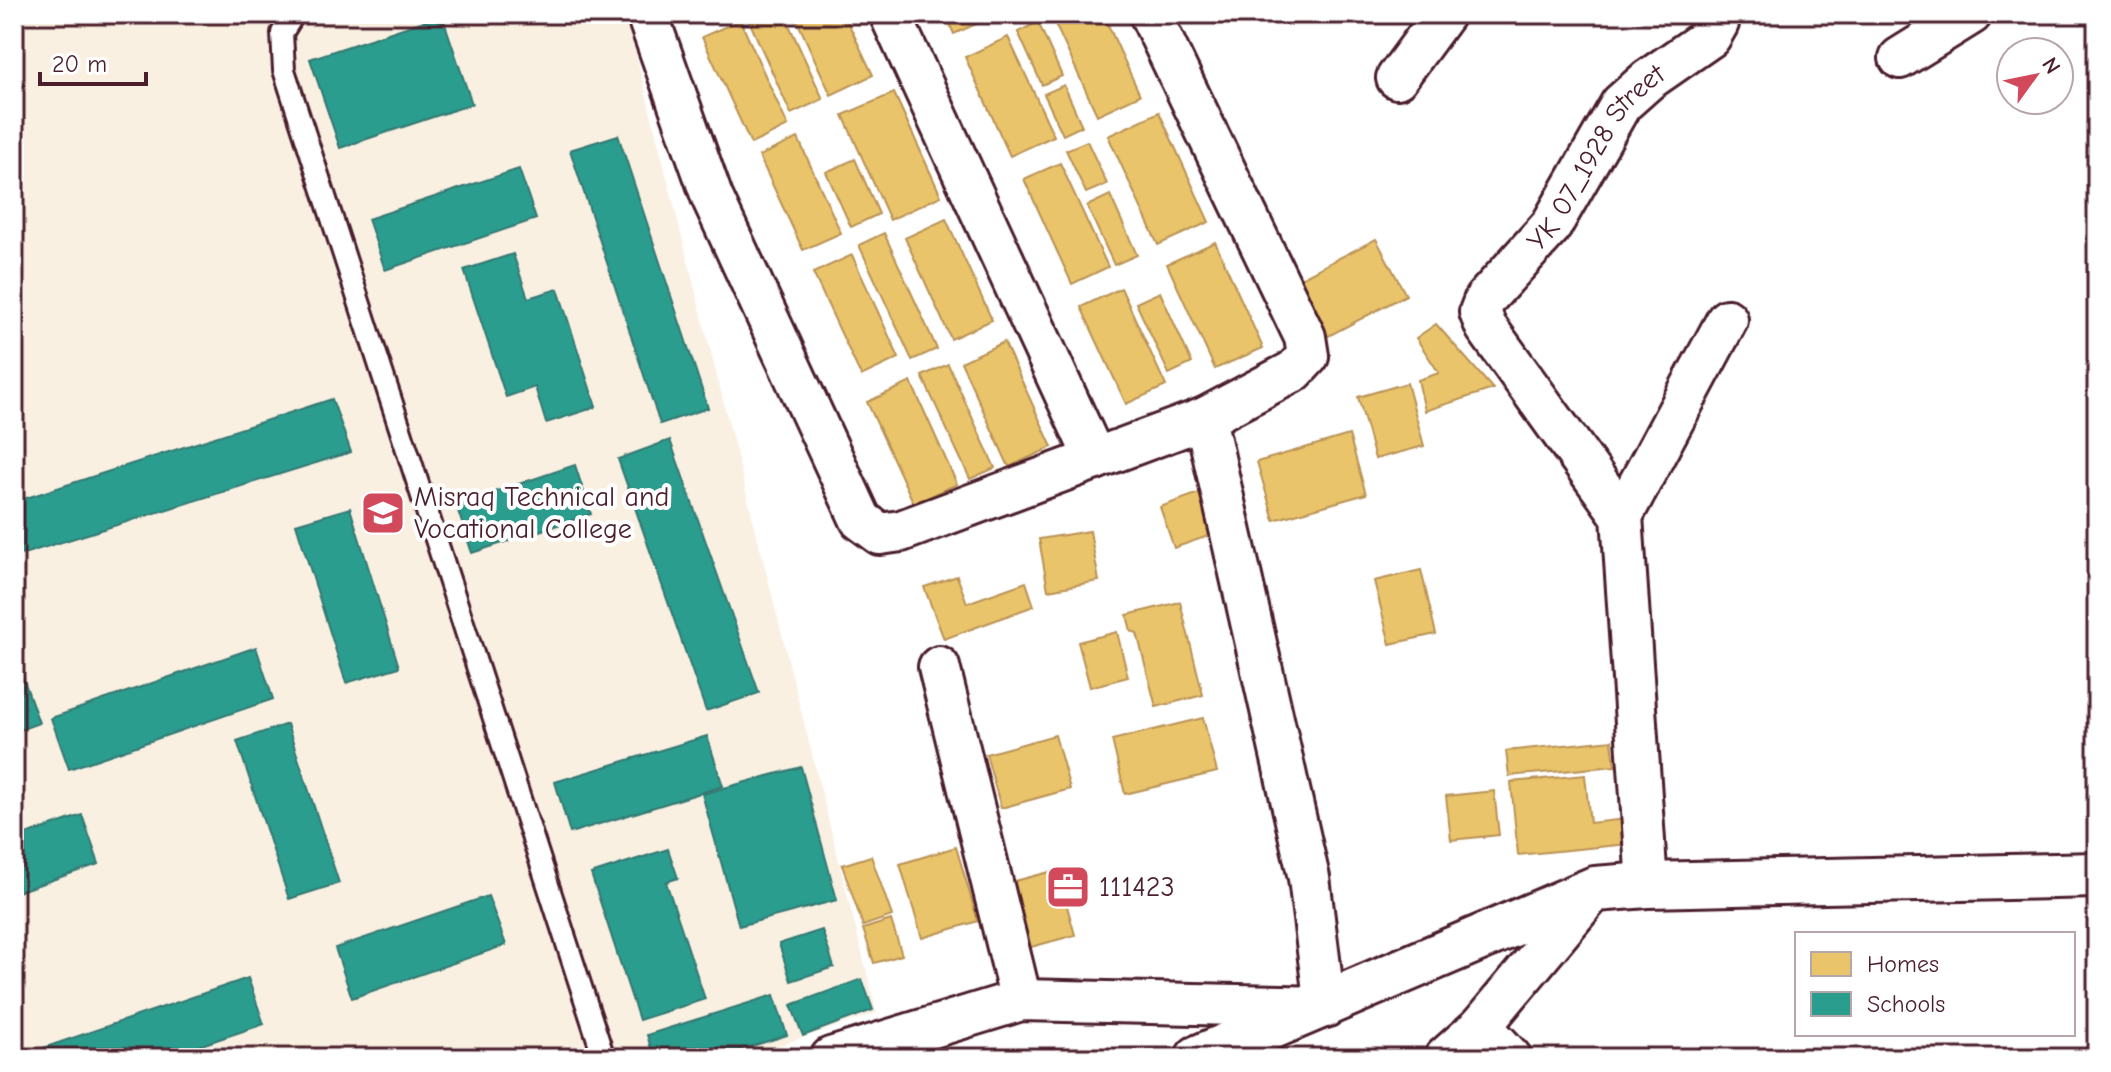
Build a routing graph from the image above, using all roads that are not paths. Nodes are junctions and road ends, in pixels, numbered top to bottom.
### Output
1 (294, 14) edge
2 (647, 14) edge
3 (890, 14) edge
4 (1150, 14) edge
5 (1444, 14) edge
6 (1714, 14) edge
7 (1971, 14) edge
8 (1900, 58) dead end
9 (1397, 78) dead end
10 (1727, 320) dead end
11 (1205, 418) junction
12 (1095, 459) junction
13 (1622, 516) junction
14 (939, 667) dead end
15 (2097, 875) edge
16 (1647, 885) junction
17 (1595, 889) junction
18 (1021, 1000) junction
19 (1325, 1007) junction
20 (1481, 1026) junction
21 (604, 1058) edge
22 (831, 1058) edge
23 (1198, 1058) edge
24 (1445, 1058) edge
25 (1511, 1058) edge

1 - 21 lane
2 - 12 street
3 - 12 street
4 - 11 street
5 - 9 street
6 - 13 street, YK 07_1928 Street
7 - 8 street
10 - 13 street
11 - 12 street
11 - 19 street
13 - 16 street
14 - 18 street
15 - 16 street
16 - 17 street
17 - 19 street
17 - 20 street
18 - 19 street
18 - 22 street
19 - 23 street
20 - 24 street
20 - 25 street

